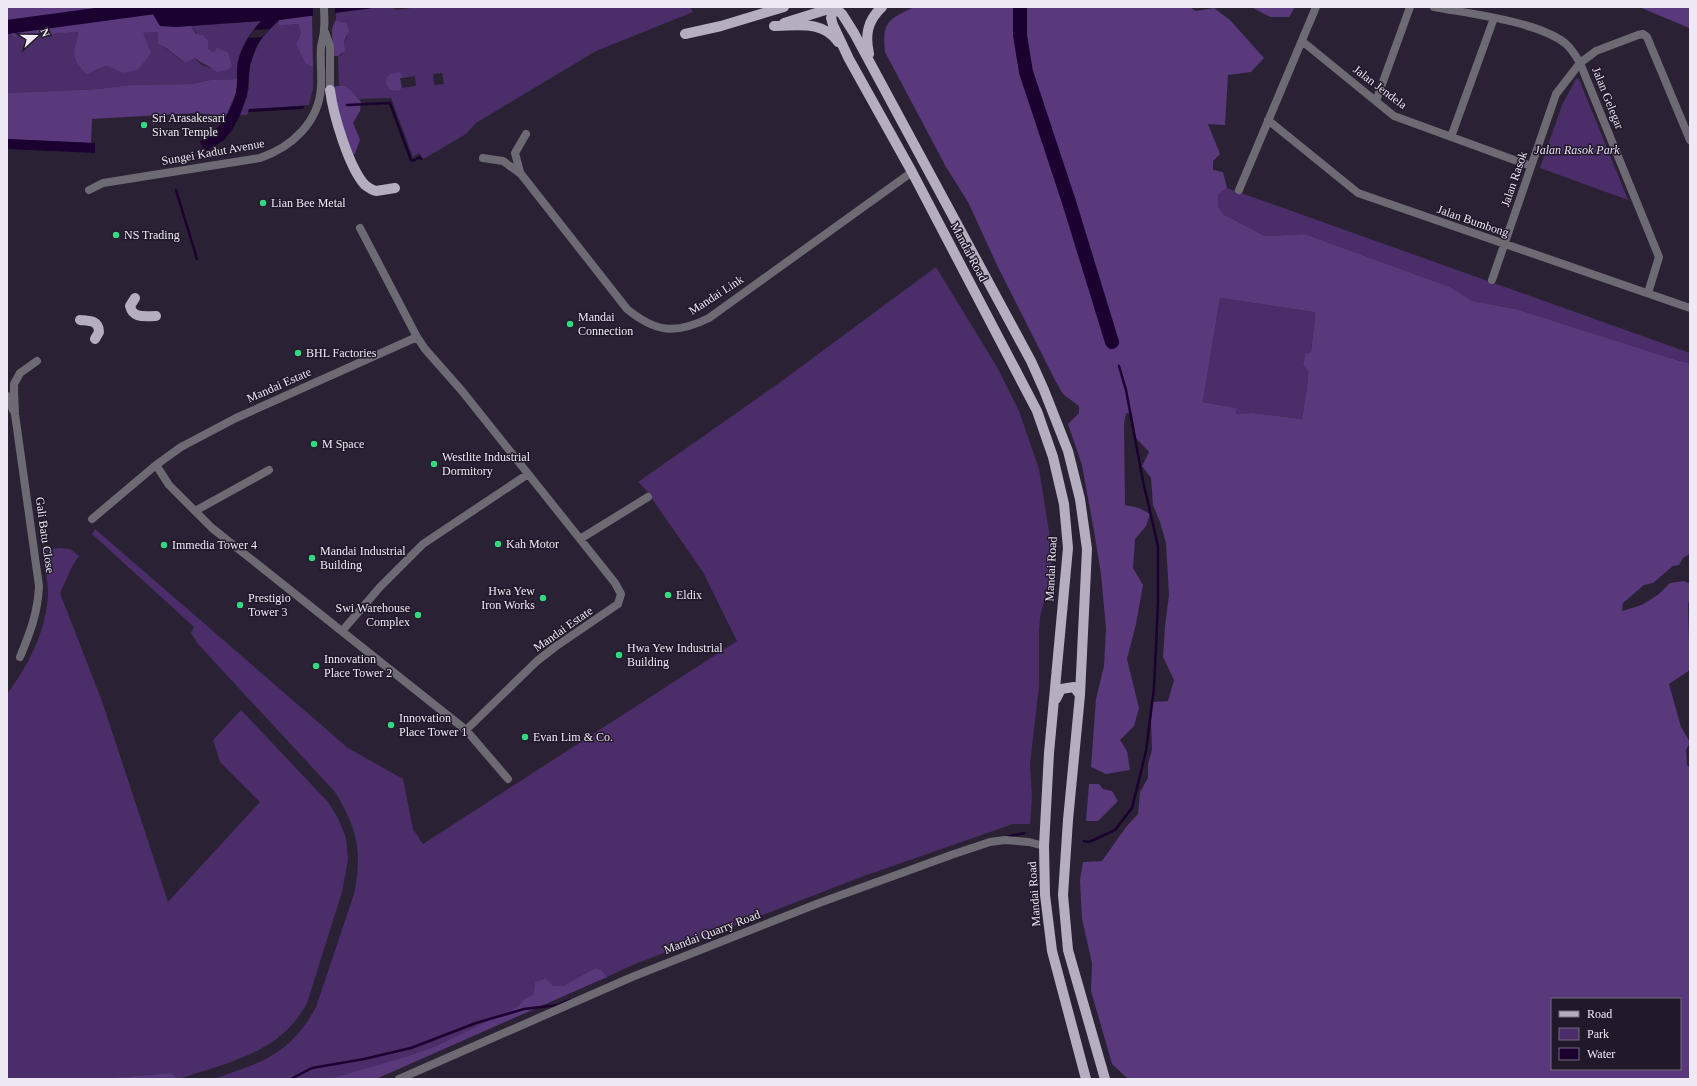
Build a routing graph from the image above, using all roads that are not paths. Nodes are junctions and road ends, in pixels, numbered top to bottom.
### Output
1 (324, 7) edge
2 (784, 7) edge
3 (834, 7) edge
4 (882, 7) edge
5 (1316, 7) edge
6 (1410, 7) edge
7 (1434, 7) edge
8 (1494, 18) junction
9 (794, 20) junction
10 (324, 29) junction
11 (829, 32) junction
12 (685, 34) dead end
13 (1302, 41) junction
14 (849, 59) junction
15 (1580, 62) junction
16 (872, 66) junction
17 (330, 90) joint
18 (1376, 101) junction
19 (1268, 120) junction
20 (1687, 122) edge
21 (526, 134) dead end
22 (1451, 137) junction
23 (1690, 140) edge
24 (483, 158) dead end
25 (1531, 166) junction
26 (912, 172) junction
27 (521, 174) junction
28 (395, 188) dead end
29 (89, 190) dead end
30 (1239, 190) dead end
31 (360, 228) dead end
32 (1504, 245) junction
33 (1492, 280) dead end
34 (993, 292) junction
35 (1648, 293) junction
36 (135, 298) dead end
37 (1690, 308) edge
38 (986, 312) junction
39 (156, 316) dead end
40 (80, 320) dead end
41 (418, 337) junction
42 (95, 339) dead end
43 (37, 360) dead end
44 (7, 396) edge
45 (15, 414) junction
46 (156, 465) junction
47 (269, 470) dead end
48 (528, 474) junction
49 (648, 497) dead end
50 (195, 511) junction
51 (92, 518) dead end
52 (580, 539) junction
53 (343, 630) junction
54 (20, 657) dead end
55 (1080, 695) junction
56 (1054, 702) junction
57 (466, 730) junction
58 (508, 780) dead end
59 (1044, 846) junction
60 (399, 1079) edge
61 (1086, 1079) edge
62 (1105, 1079) edge

1 - 10 street, Sungei Kadut Avenue
2 - 12 main road
3 - 9 main road
3 - 14 main road
3 - 16 main road
4 - 16 main road
5 - 13 street
6 - 18 street
7 - 8 street, Jalan Gelegar
8 - 15 street, Jalan Gelegar
8 - 22 street
9 - 11 main road
9 - 11 main road
10 - 17 street, Sungei Kadut Avenue
10 - 29 street, Sungei Kadut Avenue
11 - 14 main road
13 - 18 street, Jalan Jendela
13 - 19 street
14 - 26 main road, Mandai Road
15 - 20 street, Jalan Rasok
15 - 25 street, Jalan Rasok
15 - 35 street, Jalan Gelegar
16 - 34 main road, Mandai Road
17 - 28 main road
18 - 22 street, Jalan Jendela
19 - 30 street
19 - 32 street, Jalan Bumbong
20 - 23 street
21 - 27 street, Mandai Link
22 - 25 street, Jalan Jendela
24 - 27 street, Mandai Link
25 - 32 street, Jalan Rasok
26 - 27 street, Mandai Link
26 - 38 main road, Mandai Road
31 - 41 street, Mandai Estate
32 - 33 street, Jalan Rasok
32 - 35 street, Jalan Bumbong
34 - 38 main road
34 - 55 main road, Mandai Road
35 - 37 street, Jalan Bumbong
36 - 39 main road
38 - 56 main road, Mandai Road
40 - 42 main road
41 - 46 street, Mandai Estate
41 - 48 street, Mandai Estate
43 - 45 street, Gali Batu Close
44 - 45 street, Gali Batu Close
45 - 54 street, Gali Batu Close
46 - 50 street
46 - 51 street, Mandai Estate
47 - 50 street
48 - 52 street, Mandai Estate
48 - 53 street
49 - 52 street
50 - 53 street
52 - 57 street, Mandai Estate
53 - 57 street
55 - 56 main road
55 - 62 main road, Mandai Road
56 - 59 main road, Mandai Road
57 - 58 street
59 - 60 street, Mandai Quarry Road
59 - 61 main road, Mandai Road

